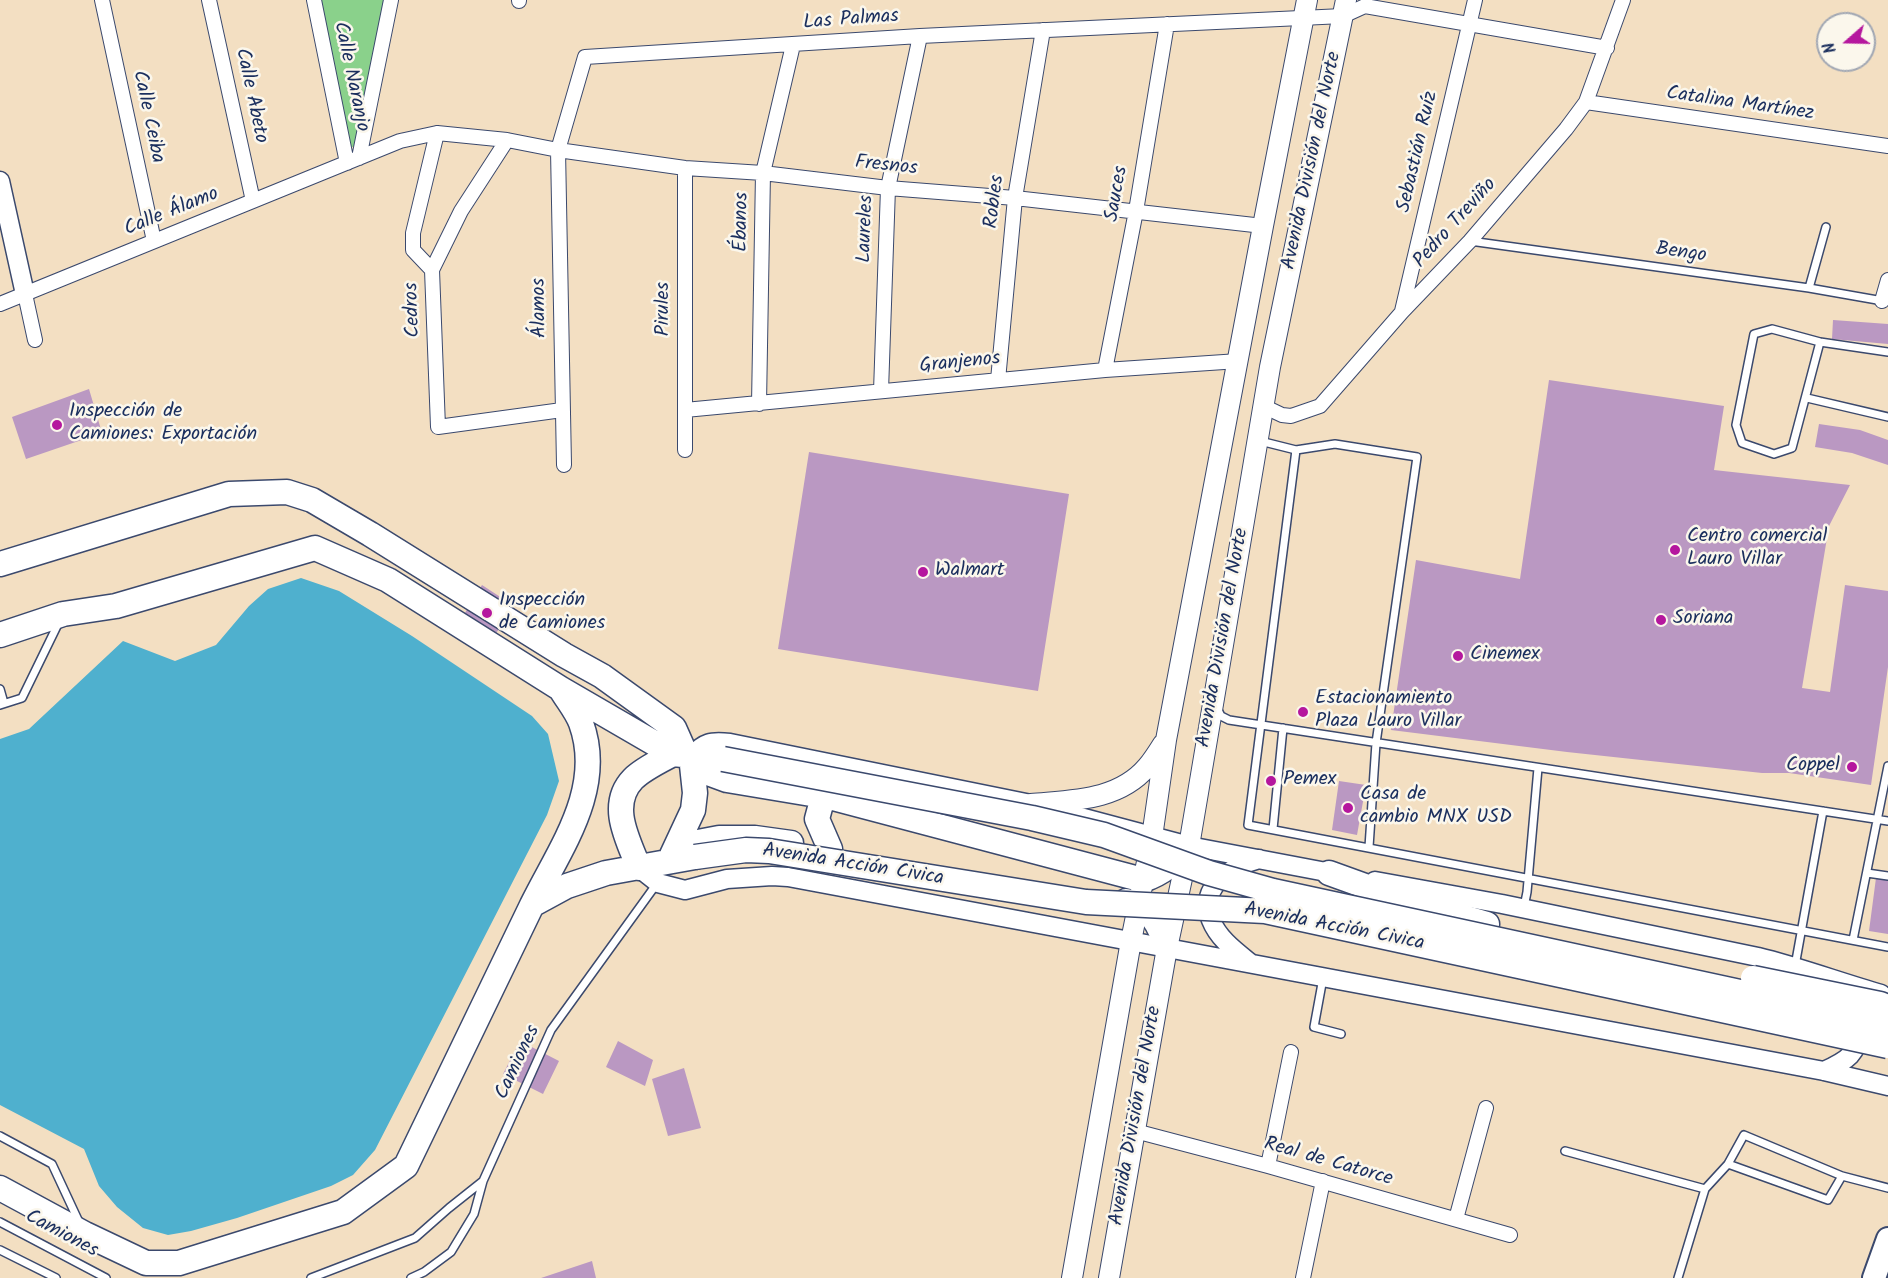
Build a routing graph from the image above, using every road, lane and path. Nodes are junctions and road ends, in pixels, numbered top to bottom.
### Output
1 (102, 0) edge
2 (209, 0) edge
3 (314, 0) edge
4 (391, 0) edge
5 (1475, 0) edge
6 (1623, 0) edge
7 (1306, 8) edge
8 (1344, 8) edge
9 (1469, 23) junction
10 (1167, 24) junction
11 (1043, 30) junction
12 (920, 36) junction
13 (793, 45) junction
14 (1607, 48) junction
15 (1586, 102) junction
16 (437, 133) junction
17 (507, 140) junction
18 (1888, 146) edge
19 (558, 150) junction
20 (353, 160) junction
21 (685, 168) junction
22 (763, 173) junction
23 (0, 181) edge
24 (888, 188) junction
25 (1015, 198) junction
26 (254, 201) junction
27 (1136, 211) junction
28 (1263, 226) junction
29 (1826, 227) dead end
30 (1470, 241) junction
31 (154, 242) junction
32 (432, 270) junction
33 (1888, 280) edge
34 (1809, 288) junction
35 (25, 294) junction
36 (1885, 301) edge
37 (0, 304) edge
38 (1402, 312) junction
39 (35, 340) dead end
40 (1820, 342) junction
41 (1888, 352) edge
42 (1239, 361) junction
43 (1105, 370) junction
44 (998, 380) junction
45 (881, 391) junction
46 (1807, 398) junction
47 (759, 404) junction
48 (1263, 406) junction
49 (562, 410) junction
50 (684, 410) junction
51 (1888, 417) edge
52 (1225, 433) junction
53 (1258, 441) junction
54 (684, 450) dead end
55 (1296, 450) junction
56 (564, 465) dead end
57 (370, 534) junction
58 (315, 548) junction
59 (0, 564) edge
60 (63, 614) junction
61 (0, 635) edge
62 (0, 689) edge
63 (561, 689) junction
64 (1215, 693) junction
65 (2, 704) edge
66 (1229, 720) junction
67 (1262, 725) junction
68 (1284, 728) junction
69 (1208, 734) junction
70 (1166, 740) junction
71 (1376, 743) junction
72 (683, 755) junction
73 (1888, 766) edge
74 (1538, 768) junction
75 (1887, 776) edge
76 (829, 798) junction
77 (1031, 804) junction
78 (1822, 811) junction
79 (1878, 820) junction
80 (1888, 821) edge
81 (1275, 829) junction
82 (1152, 837) junction
83 (1189, 846) junction
84 (1369, 847) junction
85 (830, 849) junction
86 (1261, 859) junction
87 (674, 862) junction
88 (639, 868) junction
89 (1329, 873) junction
90 (1867, 873) junction
91 (1888, 876) edge
92 (1528, 878) junction
93 (1141, 892) junction
94 (532, 905) junction
95 (1524, 910) junction
96 (1801, 930) junction
97 (1853, 940) junction
98 (1131, 941) junction
99 (1888, 947) edge
100 (1167, 948) junction
101 (1251, 963) junction
102 (1795, 966) junction
103 (1323, 976) junction
104 (1833, 980) junction
105 (1888, 997) edge
106 (1888, 1007) edge
107 (1888, 1024) edge
108 (1341, 1034) dead end
109 (1888, 1046) edge
110 (1291, 1052) dead end
111 (1824, 1071) junction
112 (1888, 1086) edge
113 (1486, 1108) dead end
114 (1135, 1131) junction
115 (0, 1136) edge
116 (1565, 1152) dead end
117 (1728, 1164) junction
118 (1269, 1166) junction
119 (1842, 1176) junction
120 (483, 1181) junction
121 (1323, 1181) junction
122 (0, 1188) edge
123 (1888, 1188) edge
124 (1706, 1189) junction
125 (1456, 1220) junction
126 (0, 1222) edge
127 (85, 1234) junction
128 (1510, 1235) dead end
129 (1888, 1239) edge
130 (0, 1250) edge
131 (56, 1278) edge
132 (106, 1278) edge
133 (311, 1278) edge
134 (411, 1278) edge
135 (1072, 1278) edge
136 (1109, 1278) edge
137 (1303, 1278) edge
138 (1678, 1278) edge
139 (1874, 1278) edge

1 - 31 street, Calle Ceiba
2 - 26 street, Calle Abeto
3 - 20 street, Calle Naranjo
4 - 20 street
5 - 9 street, Sebastián Ruíz
6 - 14 street, Pedro Treviño
7 - 8 street, Las Palmas
7 - 10 street, Las Palmas
7 - 28 main road, Avenida División del Norte
8 - 9 street, Las Palmas
8 - 48 main road, Avenida División del Norte
9 - 14 street, Las Palmas
9 - 38 street, Sebastián Ruíz
10 - 11 street, Las Palmas
10 - 27 street, Sauces
11 - 12 street, Las Palmas
11 - 25 street, Robles
12 - 13 street, Las Palmas
12 - 24 street, Laureles
13 - 19 street, Las Palmas
13 - 22 street, Ébanos
14 - 15 street, Pedro Treviño
15 - 18 street, Catalina Martínez
15 - 30 street, Pedro Treviño
16 - 17 street, Fresnos
16 - 20 street, Calle Álamo
16 - 32 street
17 - 19 street, Fresnos
17 - 32 street, Cedros
19 - 21 street, Fresnos
19 - 49 street, Álamos
20 - 26 street, Calle Álamo
21 - 22 street, Fresnos
21 - 50 street, Pirules
22 - 24 street, Fresnos
22 - 47 street, Ébanos
23 - 35 street
24 - 25 street, Fresnos
24 - 45 street, Laureles
25 - 27 street, Fresnos
25 - 44 street, Robles
26 - 31 street, Calle Álamo
27 - 28 street, Fresnos
27 - 43 street, Sauces
28 - 42 main road, Avenida División del Norte
29 - 34 lane
30 - 34 lane, Bengo
30 - 38 street, Pedro Treviño
31 - 35 street, Calle Álamo
32 - 49 street, Cedros
33 - 36 street
34 - 36 lane, Bengo
35 - 37 street, Calle Álamo
35 - 39 street
38 - 48 street, Pedro Treviño
40 - 41 lane
40 - 46 lane
40 - 46 lane
42 - 43 street, Granjenos
42 - 52 main road, Avenida División del Norte
43 - 44 street, Granjenos
44 - 45 street, Granjenos
45 - 47 street, Granjenos
46 - 51 lane
47 - 50 street, Granjenos
48 - 53 main road, Avenida División del Norte
49 - 56 street, Álamos
50 - 54 street, Pirules
52 - 53 main road
52 - 70 main road, Avenida División del Norte
53 - 55 lane
53 - 64 main road, Avenida División del Norte
55 - 67 lane
55 - 71 lane
57 - 58 highway
57 - 59 highway
57 - 72 highway
58 - 60 highway
58 - 63 highway
60 - 61 highway
60 - 65 lane
62 - 65 lane
63 - 72 highway
63 - 94 highway
64 - 66 lane
64 - 69 main road, Avenida División del Norte
66 - 67 lane
66 - 69 lane
67 - 68 lane
67 - 81 lane
68 - 71 lane
68 - 81 lane
69 - 83 main road, Avenida División del Norte
70 - 77 main road
70 - 82 main road, Avenida División del Norte
71 - 74 lane
71 - 84 lane
72 - 76 highway
72 - 77 street
72 - 87 highway
72 - 88 highway
72 - 107 highway, Avenida Acción Civica, bridge
73 - 75 lane
74 - 78 lane
74 - 92 lane
75 - 79 lane
76 - 85 highway
76 - 93 highway
77 - 82 street
78 - 79 lane
78 - 96 lane
79 - 80 lane
79 - 90 lane
81 - 84 lane
82 - 83 street
82 - 93 main road, Avenida División del Norte
83 - 86 street
83 - 93 highway
83 - 100 main road, Avenida División del Norte
84 - 92 lane
85 - 87 highway
85 - 93 highway
86 - 89 street
86 - 101 street
87 - 88 highway
87 - 98 street
87 - 109 highway, Avenida Acción Civica, bridge
87 - 120 lane, Camiones
88 - 94 highway
89 - 95 street
89 - 106 highway, bridge
90 - 91 lane
90 - 97 lane
92 - 95 lane
92 - 96 lane
93 - 98 main road, Avenida División del Norte
93 - 100 highway
94 - 127 highway
95 - 102 street
96 - 97 lane
96 - 102 lane
97 - 99 lane
98 - 100 street
98 - 135 main road, Avenida División del Norte
100 - 101 street
100 - 114 main road, Avenida División del Norte
101 - 103 street
102 - 104 street
103 - 108 lane
103 - 111 street
104 - 105 street
104 - 111 street
110 - 118 street
111 - 112 street
113 - 125 street
114 - 118 street, Real de Catorce
114 - 136 main road, Avenida División del Norte
115 - 127 lane
116 - 124 lane
117 - 119 lane
117 - 119 lane
117 - 124 lane
118 - 121 street, Real de Catorce
119 - 123 lane
120 - 133 lane
120 - 134 lane, Camiones
121 - 125 street, Real de Catorce
121 - 137 street
122 - 127 highway
124 - 138 lane
125 - 128 street, Real de Catorce
126 - 132 lane, Camiones
129 - 139 main road
130 - 131 lane, Camiones

